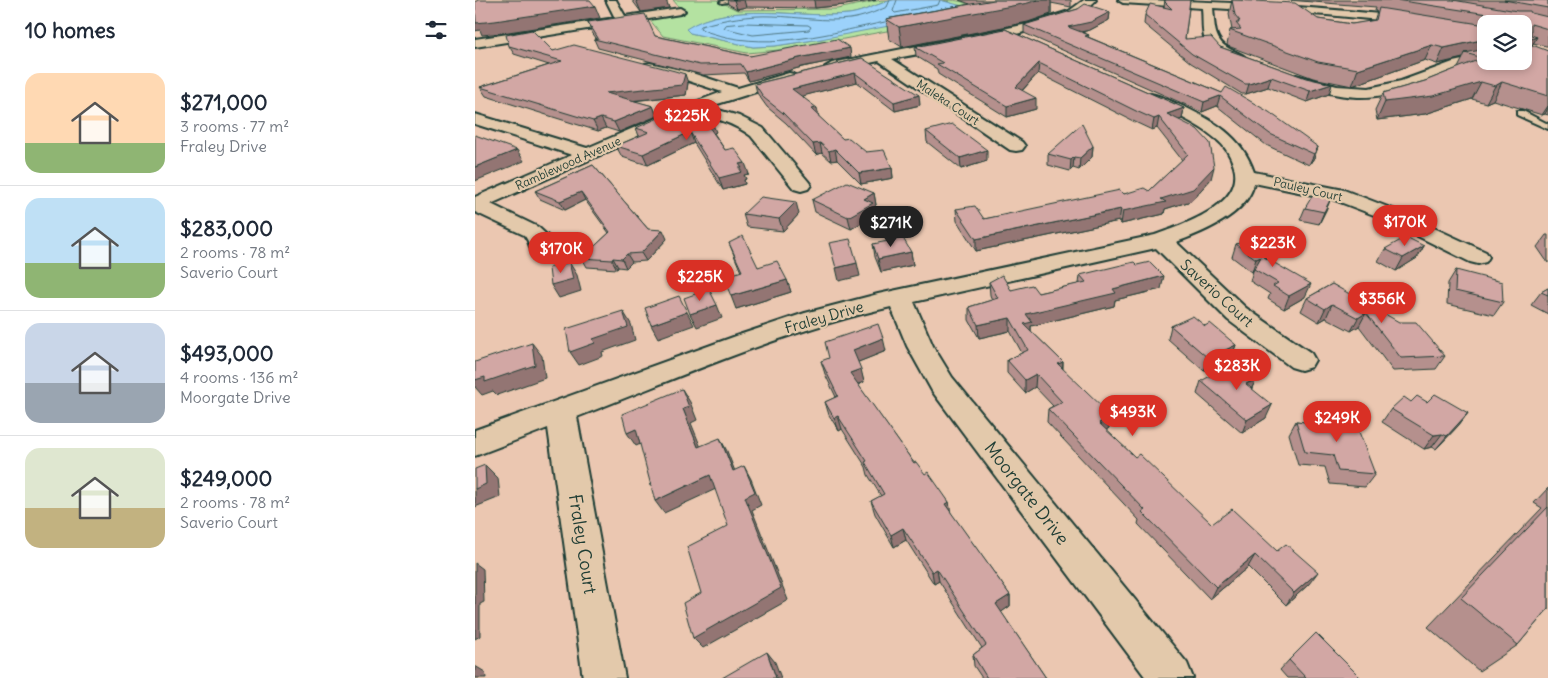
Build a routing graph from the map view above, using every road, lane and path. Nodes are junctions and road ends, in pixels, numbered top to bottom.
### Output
1 (738, 0) edge
2 (1091, 0) edge
3 (1123, 0) edge
4 (722, 2) dead end
5 (1265, 2) edge
6 (609, 3) edge
7 (1207, 6) junction
8 (1045, 8) dead end
9 (680, 11) dead end
10 (1327, 12) junction
11 (1073, 13) junction
12 (622, 20) junction
13 (1418, 22) edge
14 (1337, 27) edge
15 (562, 29) junction
16 (1007, 32) junction
17 (570, 41) dead end
18 (475, 43) edge
19 (1034, 44) edge
20 (881, 57) junction
21 (1477, 61) edge
22 (633, 63) edge
23 (1253, 63) edge
24 (820, 69) edge
25 (802, 73) edge
26 (1280, 73) edge
27 (735, 92) junction
28 (1141, 94) edge
29 (692, 108) junction
30 (1520, 113) dead end
31 (475, 119) edge
32 (1548, 127) edge
33 (1016, 146) dead end
34 (587, 154) junction
35 (1246, 176) junction
36 (801, 185) dead end
37 (475, 204) edge
38 (1161, 240) junction
39 (542, 250) dead end
40 (1478, 257) dead end
41 (901, 298) junction
42 (1301, 360) dead end
43 (561, 411) junction
44 (475, 443) edge
45 (604, 678) edge
46 (1171, 678) edge

1 - 4 lane
2 - 11 street
3 - 7 street
5 - 7 street
5 - 10 street
6 - 12 street
7 - 23 street
8 - 11 street
9 - 12 street
10 - 13 street
10 - 14 street
11 - 16 street
12 - 15 street
15 - 17 street
15 - 18 street
16 - 19 street
16 - 20 street
20 - 24 street
20 - 33 street, Maleka Court
21 - 26 street
22 - 27 street
25 - 27 street, Ramblewood Avenue
27 - 29 street, Ramblewood Avenue
28 - 35 street
29 - 34 street, Ramblewood Avenue
29 - 36 street
30 - 32 lane
31 - 34 street
34 - 37 street, Ramblewood Avenue
35 - 38 street, Fraley Drive
35 - 40 street, Pauley Court
37 - 39 street
38 - 41 street, Fraley Drive
38 - 42 street, Saverio Court
41 - 43 street, Fraley Drive
41 - 46 street, Moorgate Drive
43 - 44 street, Fraley Drive
43 - 45 street, Fraley Court

